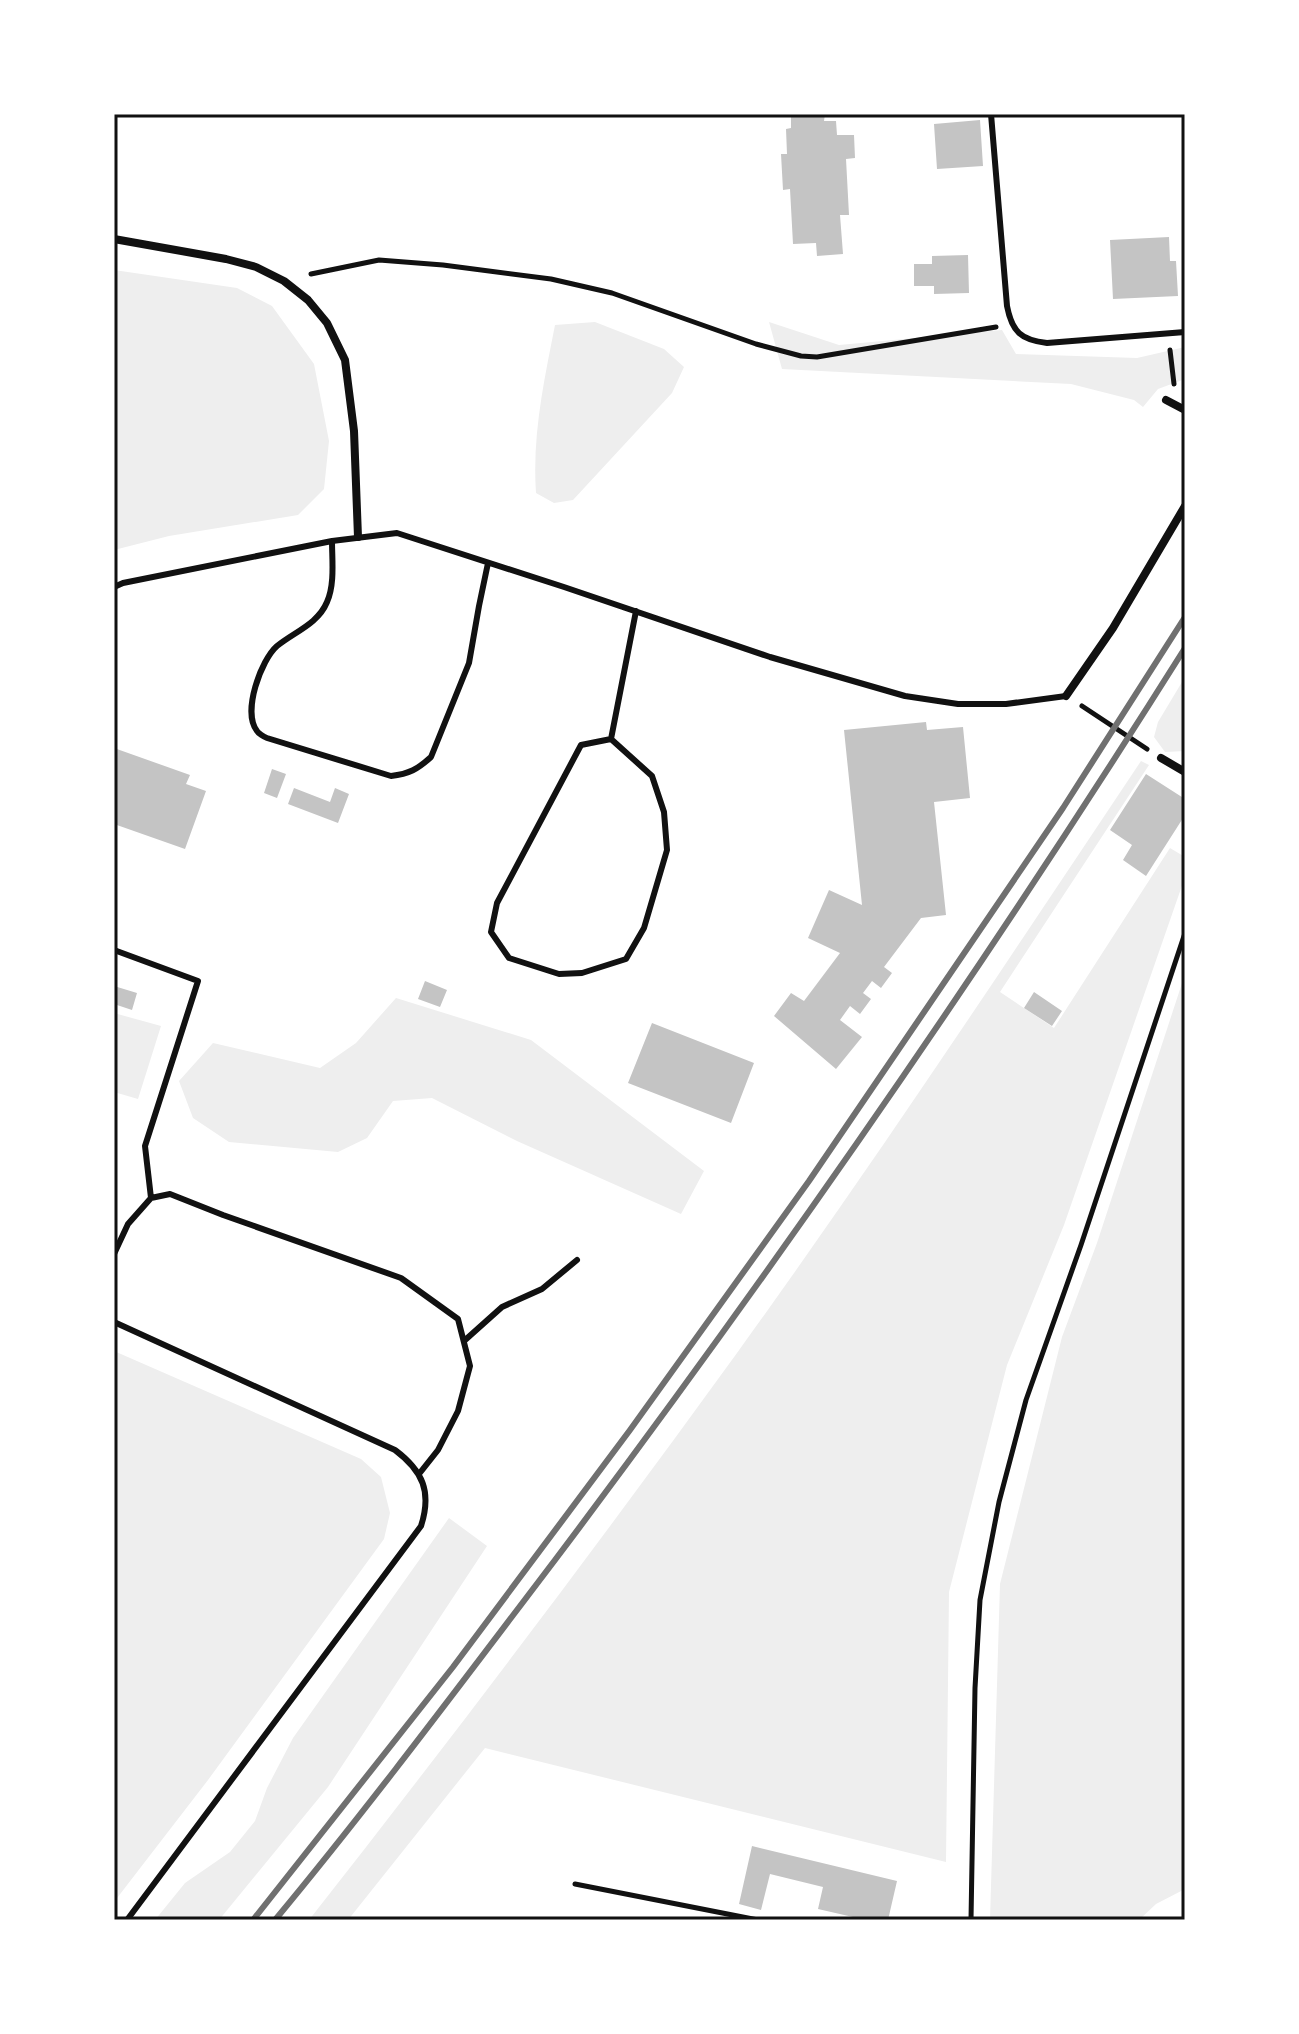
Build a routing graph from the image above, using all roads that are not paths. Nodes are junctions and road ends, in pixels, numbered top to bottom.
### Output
1 (991, 114) edge
2 (114, 239) edge
3 (1185, 332) edge
4 (1166, 400) dead end
5 (1185, 410) edge
6 (1185, 506) edge
7 (358, 537) junction
8 (332, 541) junction
9 (488, 563) junction
10 (114, 587) edge
11 (636, 611) junction
12 (1066, 696) joint
13 (611, 739) junction
14 (1161, 758) road end
15 (1185, 772) edge
16 (114, 950) edge
17 (151, 1198) junction
18 (114, 1254) edge
19 (577, 1260) dead end
20 (114, 1322) edge
21 (464, 1341) junction
22 (419, 1474) junction
23 (127, 1920) edge

1 - 3 lane
2 - 7 street
4 - 5 street
6 - 12 street
7 - 8 lane
7 - 9 lane
8 - 9 lane
8 - 10 lane
9 - 11 lane
11 - 12 lane
11 - 13 lane
13 - 13 lane
14 - 15 street
16 - 17 lane
17 - 18 lane
17 - 21 lane
19 - 21 lane
20 - 22 lane
21 - 22 lane
22 - 23 lane

